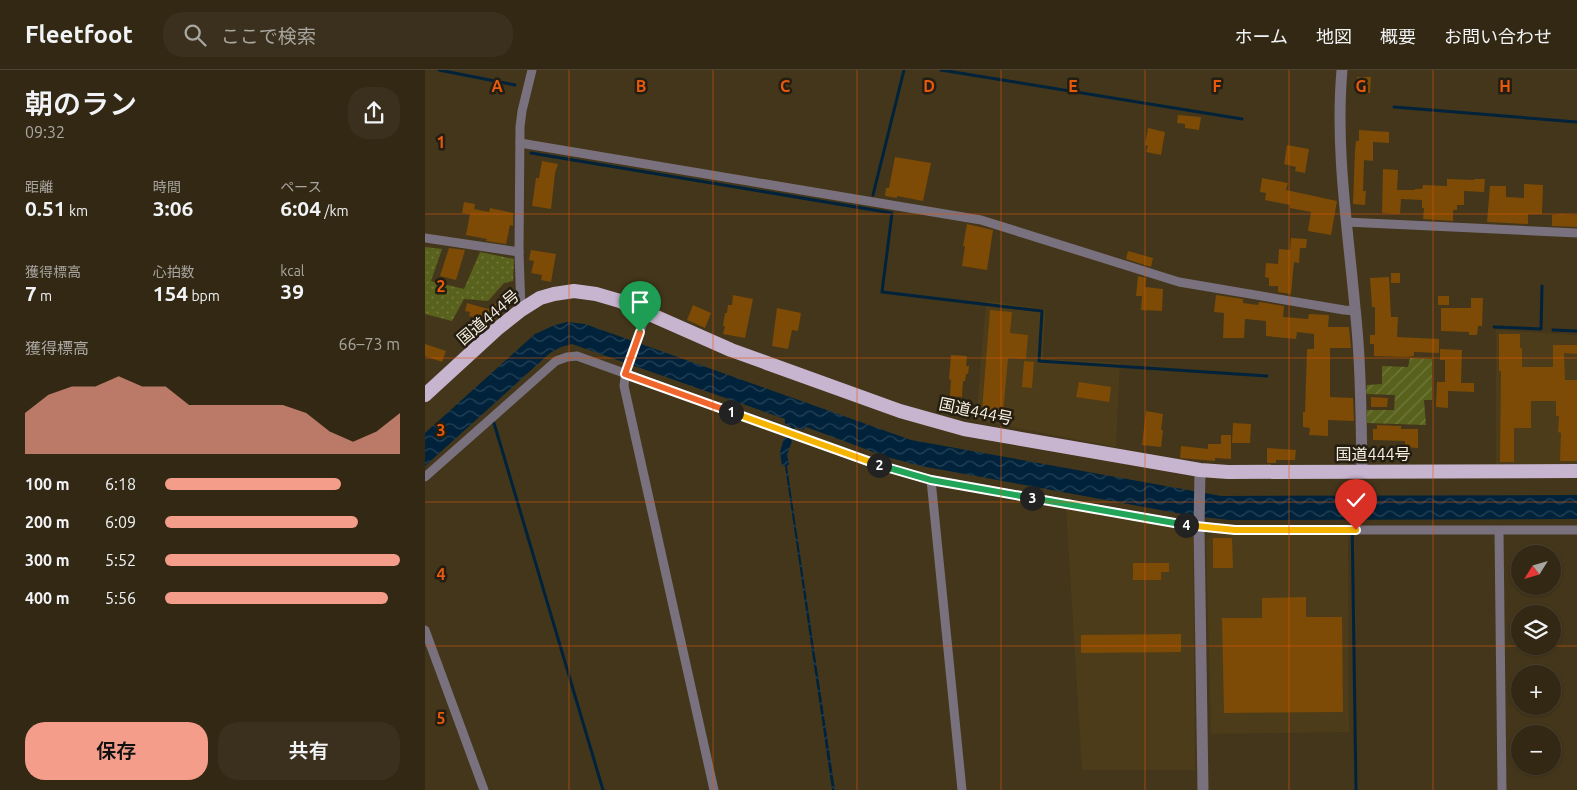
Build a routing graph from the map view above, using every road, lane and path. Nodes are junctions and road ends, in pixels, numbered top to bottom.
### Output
1 (532, 70) edge
2 (1342, 70) edge
3 (520, 143) junction
4 (1346, 222) junction
5 (1577, 233) edge
6 (425, 238) edge
7 (519, 252) junction
8 (521, 310) junction
9 (1356, 311) junction
10 (647, 312) junction
11 (625, 371) junction
12 (425, 395) edge
13 (1200, 470) junction
14 (1362, 471) junction
15 (1577, 471) edge
16 (425, 477) edge
17 (931, 480) junction
18 (1199, 524) junction
19 (1577, 530) edge
20 (1499, 531) junction
21 (425, 630) edge
22 (484, 790) edge
23 (715, 790) edge
24 (962, 790) edge
25 (1203, 790) edge
26 (1501, 790) edge

1 - 3 street
2 - 4 street
3 - 7 street
3 - 9 street
4 - 5 street
4 - 9 street
6 - 7 street
7 - 8 street
8 - 10 highway, 国道444号
8 - 12 highway, 国道444号
9 - 14 street
10 - 11 street
10 - 13 highway, 国道444号
11 - 16 street
11 - 17 street
11 - 23 street
13 - 14 highway, 国道444号
13 - 18 street
14 - 15 highway, 国道444号
17 - 18 street
17 - 24 street
18 - 20 street
18 - 25 street
19 - 20 street
20 - 26 street
21 - 22 street

